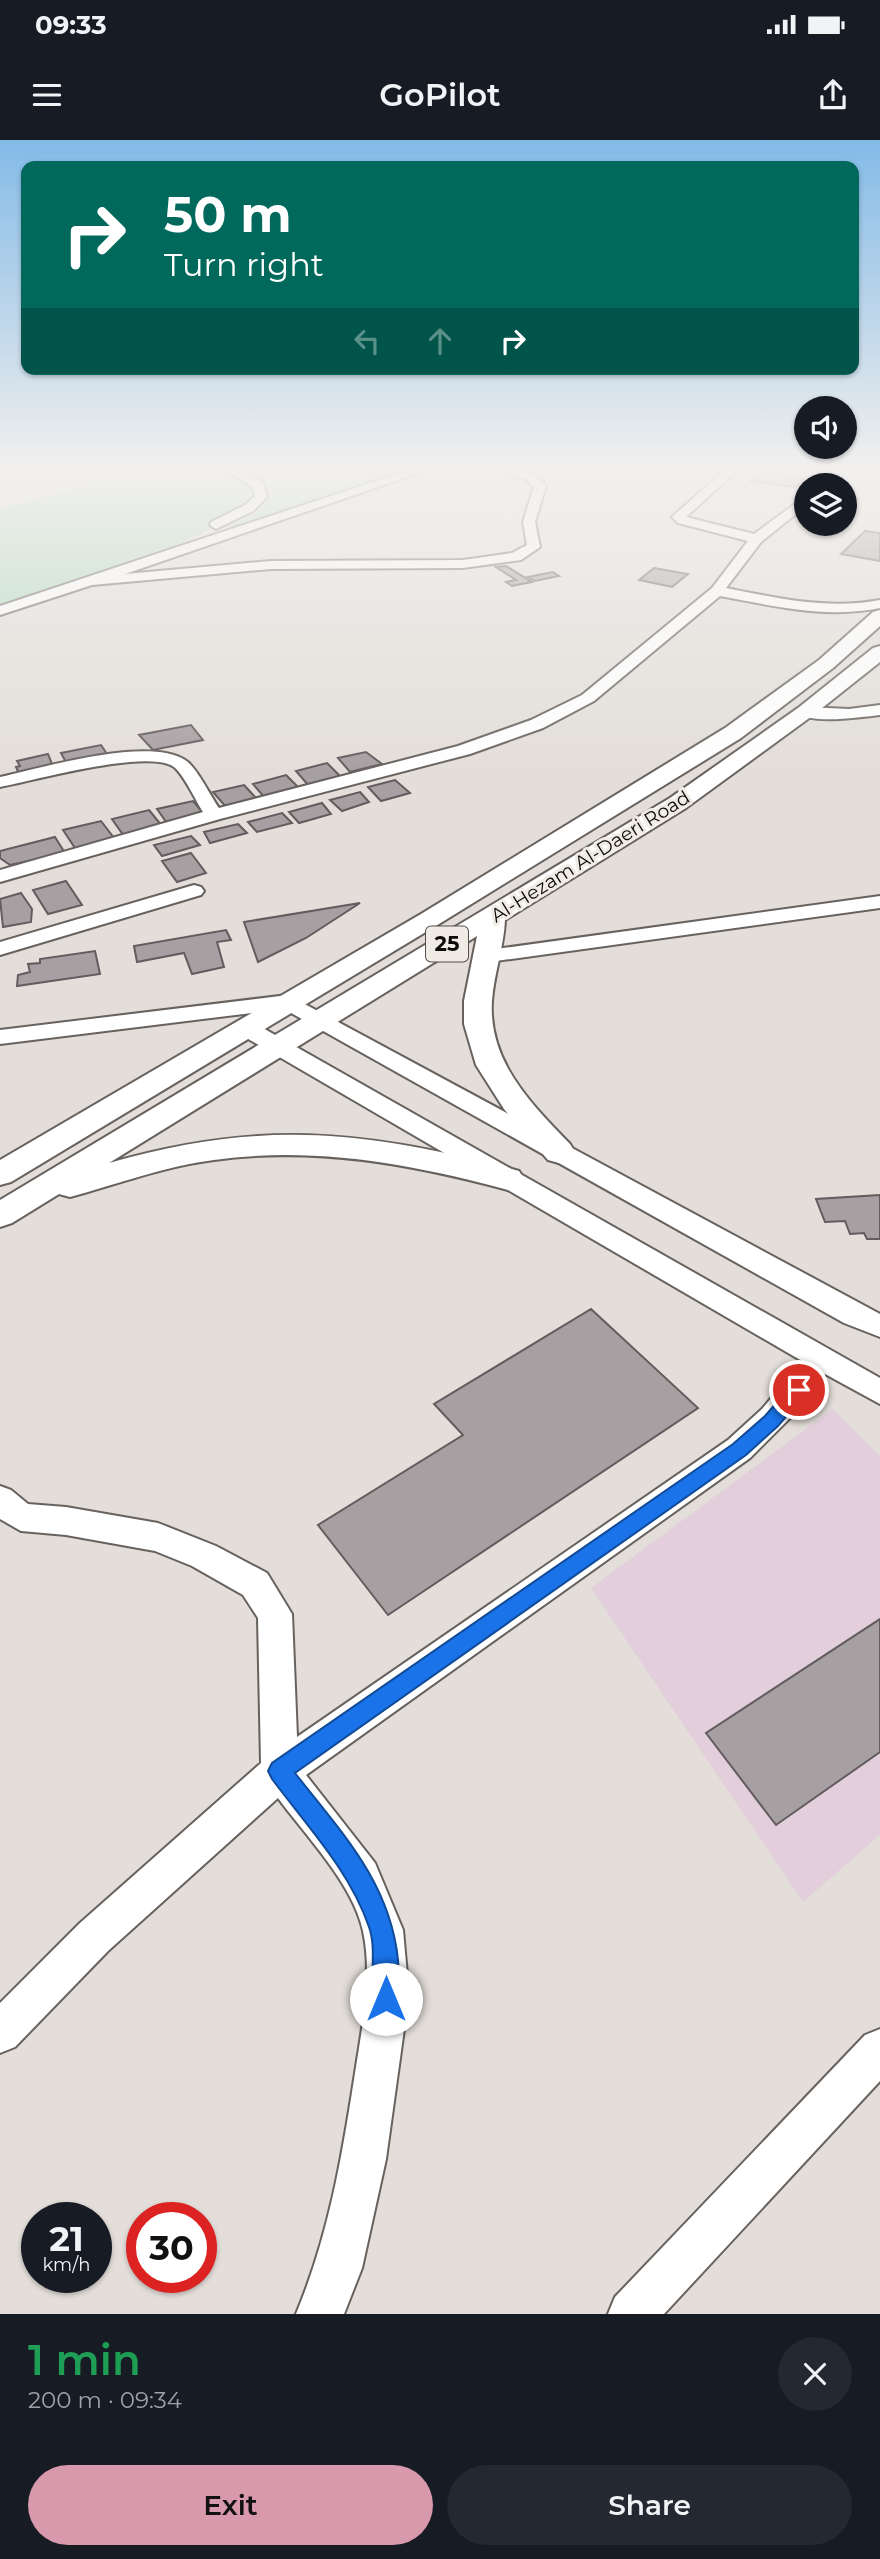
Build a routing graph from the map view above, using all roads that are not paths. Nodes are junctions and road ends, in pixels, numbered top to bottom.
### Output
1 (123, 569) edge
2 (220, 569) edge
3 (733, 569) edge
4 (89, 581) junction
5 (717, 591) junction
6 (880, 604) edge
7 (803, 606) junction
8 (0, 611) edge
9 (880, 616) edge
10 (855, 638) junction
11 (880, 652) edge
12 (880, 710) edge
13 (805, 712) junction
14 (0, 782) edge
15 (214, 815) junction
16 (0, 876) edge
17 (194, 891) dead end
18 (880, 902) edge
19 (492, 916) junction
20 (0, 949) edge
21 (489, 956) junction
22 (288, 1002) junction
23 (321, 1020) junction
24 (246, 1028) junction
25 (0, 1037) edge
26 (277, 1046) junction
27 (559, 1152) junction
28 (0, 1174) edge
29 (508, 1179) junction
30 (0, 1215) edge
31 (880, 1326) edge
32 (820, 1358) junction
33 (880, 1392) edge
34 (0, 1500) edge
35 (279, 1771) junction
36 (0, 2032) edge
37 (880, 2050) edge
38 (320, 2314) edge
39 (632, 2314) edge

1 - 4 street
2 - 4 street
3 - 5 street
4 - 8 street
5 - 7 street
5 - 15 street
6 - 7 street
7 - 10 street
9 - 10 main road, Al-Hezam Al-Daeri Road / 25
10 - 22 main road, Al-Hezam Al-Daeri Road / 25
11 - 13 main road, Al-Hezam Al-Daeri Road / 25
12 - 13 street
13 - 19 main road, Al-Hezam Al-Daeri Road / 25
14 - 15 street
15 - 16 street
17 - 20 street
18 - 21 street
19 - 21 main road
19 - 23 main road, Al-Hezam Al-Daeri Road / 25
21 - 27 main road
22 - 23 street
22 - 24 main road, Al-Hezam Al-Daeri Road / 25
22 - 25 street
23 - 26 main road, Al-Hezam Al-Daeri Road / 25
23 - 27 street
24 - 26 street
24 - 28 main road, Al-Hezam Al-Daeri Road / 25
26 - 29 street
26 - 30 main road, Al-Hezam Al-Daeri Road / 25
27 - 31 street
29 - 30 main road
29 - 32 street
32 - 33 street
32 - 35 street
34 - 35 street
35 - 36 street
35 - 38 street
37 - 39 street

